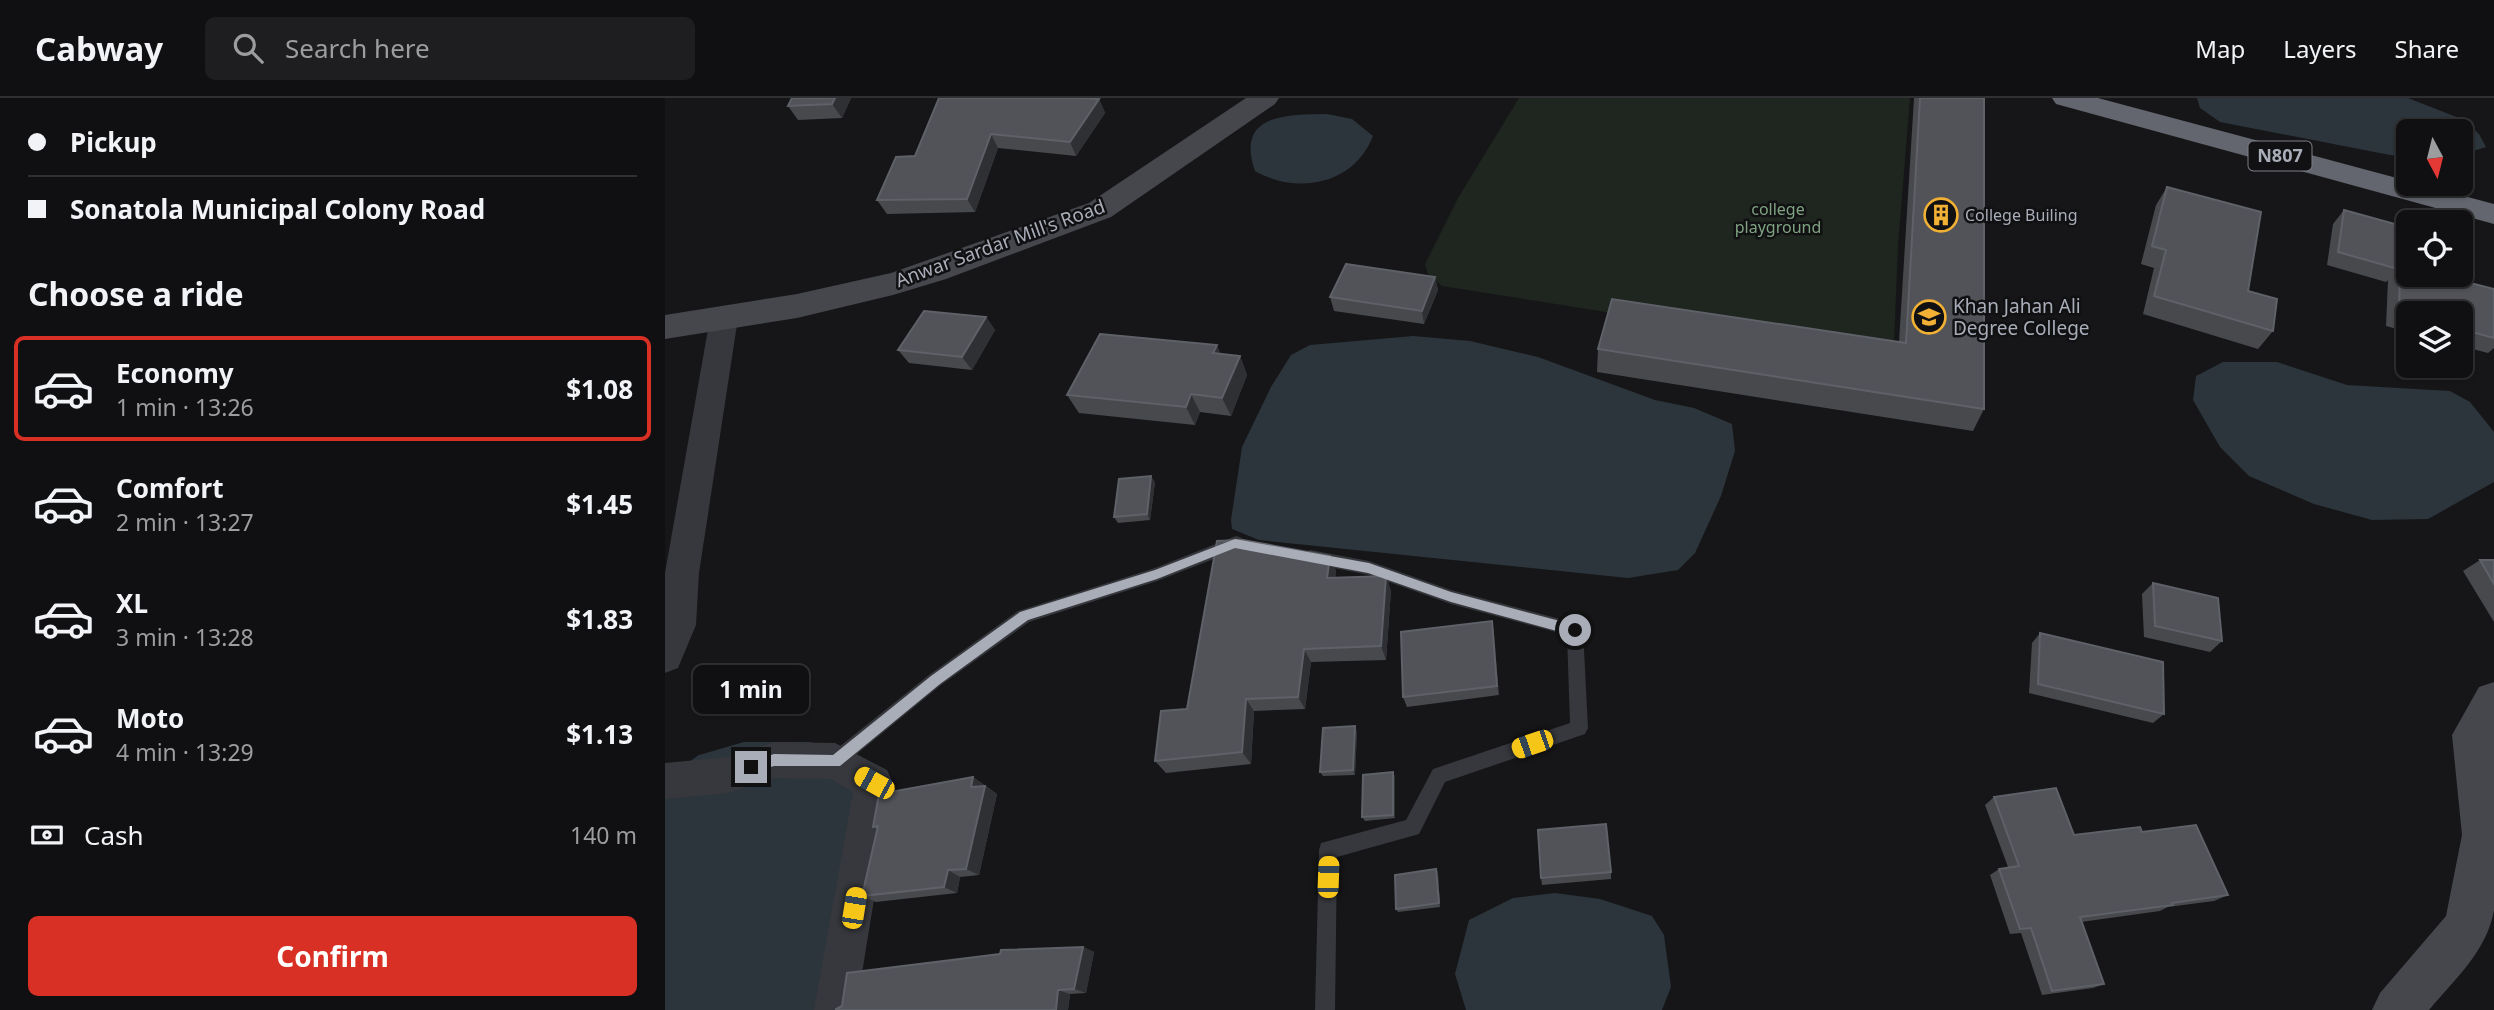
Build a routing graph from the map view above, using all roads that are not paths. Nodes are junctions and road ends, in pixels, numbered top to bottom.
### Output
1 (1265, 98) edge
2 (2066, 98) edge
3 (2494, 214) edge
4 (724, 318) junction
5 (665, 327) edge
6 (1256, 547) edge
7 (1292, 554) edge
8 (665, 657) edge
9 (2494, 701) edge
10 (835, 761) junction
11 (665, 781) edge
12 (835, 1010) edge
13 (1325, 1010) edge
14 (2397, 1010) edge

1 - 4 street, Anwar Sardar Mill's Road
2 - 3 highway, N807
4 - 5 street, Anwar Sardar Mill's Road
4 - 8 street
6 - 10 lane
7 - 13 lane
9 - 14 street
10 - 11 street
10 - 12 street

